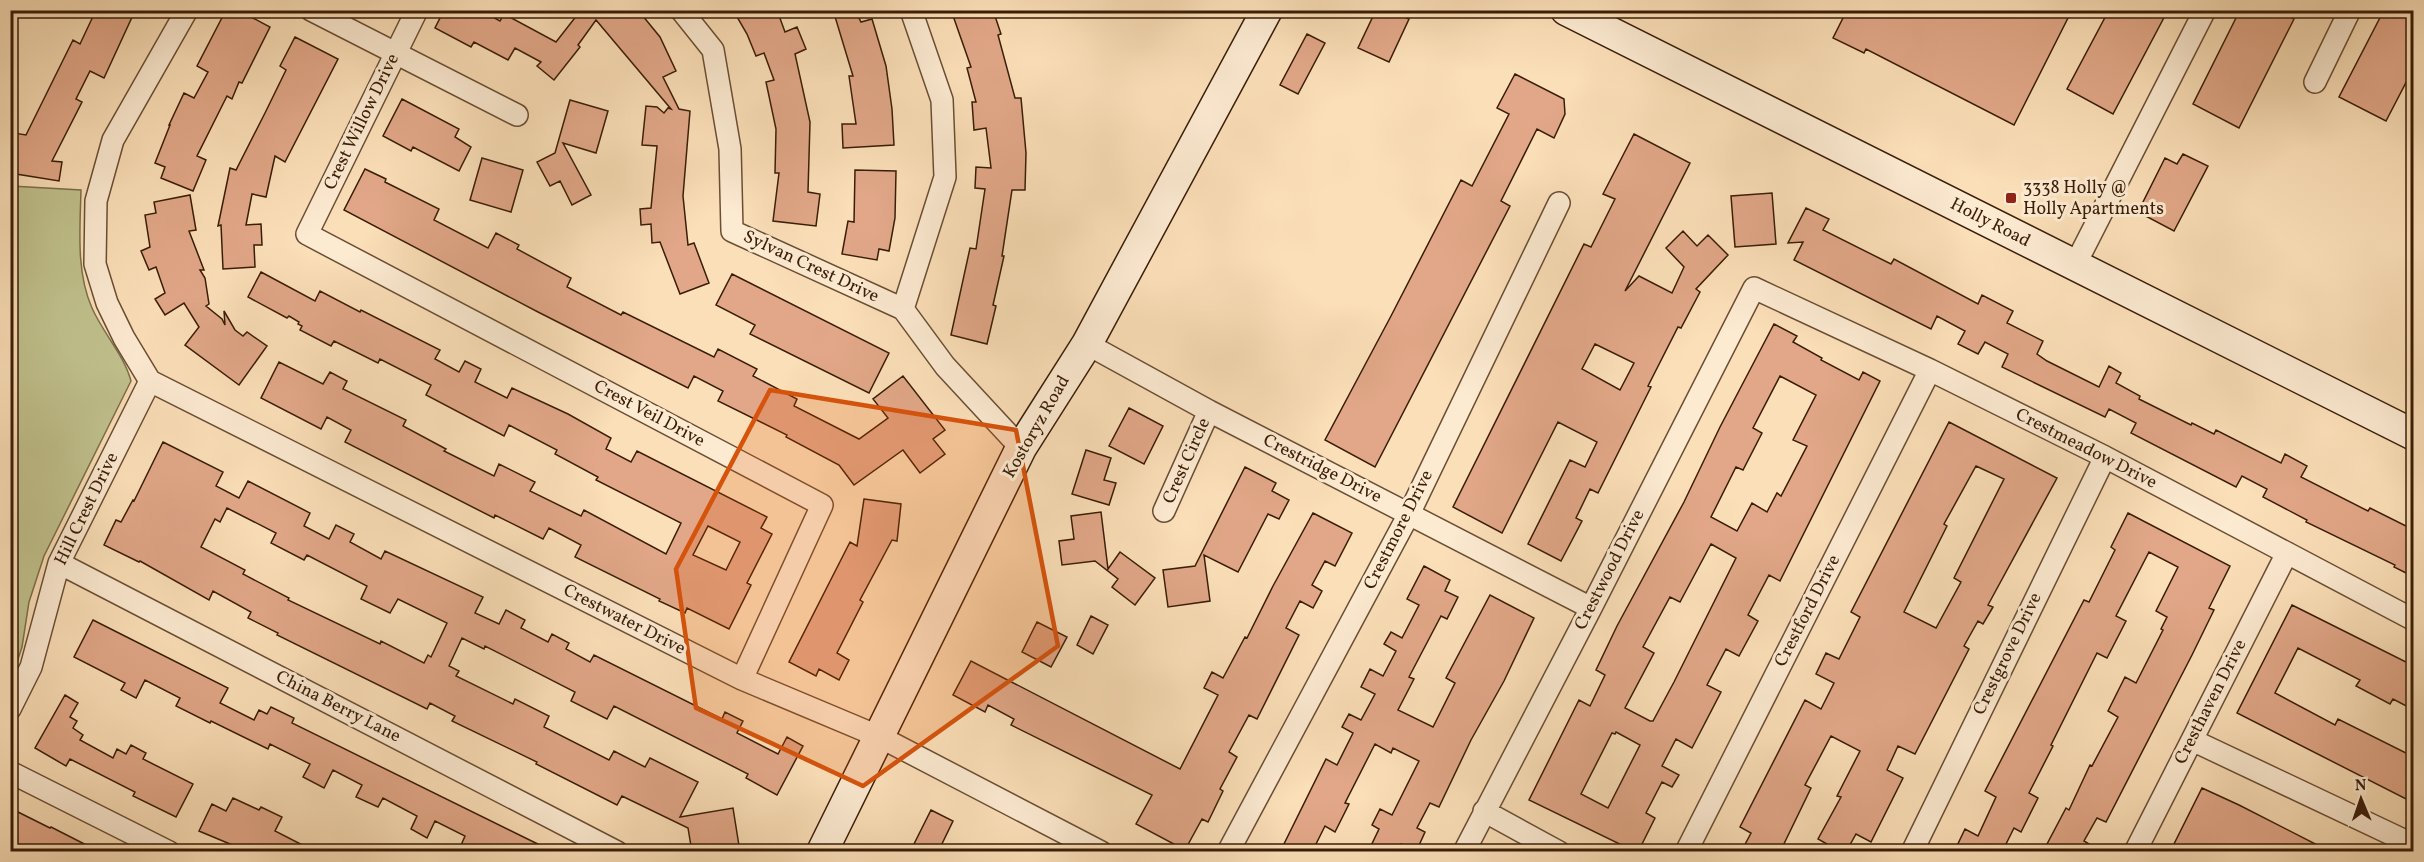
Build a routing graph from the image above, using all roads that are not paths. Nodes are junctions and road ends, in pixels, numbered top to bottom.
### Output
1 (187, 10) edge
2 (311, 10) edge
3 (417, 10) edge
4 (681, 10) edge
5 (911, 10) edge
6 (1268, 10) edge
7 (1566, 10) edge
8 (2205, 10) edge
9 (2350, 10) edge
10 (396, 53) junction
11 (2315, 81) dead end
12 (517, 115) dead end
13 (1559, 203) dead end
14 (307, 234) joint
15 (2075, 265) junction
16 (1754, 288) joint
17 (903, 309) junction
18 (1087, 344) junction
19 (1930, 370) junction
20 (150, 381) junction
21 (1209, 411) junction
22 (2414, 435) edge
23 (1021, 447) junction
24 (2105, 457) junction
25 (1164, 511) dead end
26 (1409, 514) junction
27 (2287, 553) junction
28 (59, 563) junction
29 (1591, 608) junction
30 (2414, 620) edge
31 (742, 679) junction
32 (10, 709) edge
33 (880, 737) junction
34 (2192, 740) junction
35 (10, 772) edge
36 (1484, 811) junction
37 (2414, 845) edge
38 (170, 852) edge
39 (617, 852) edge
40 (822, 852) edge
41 (1101, 852) edge
42 (1228, 852) edge
43 (1464, 852) edge
44 (1559, 852) edge
45 (1686, 852) edge
46 (1912, 852) edge
47 (2135, 852) edge

1 - 20 street
2 - 10 street
3 - 10 street, Crest Willow Drive
4 - 17 street, Sylvan Crest Drive
5 - 17 street
6 - 18 main road, Kostoryz Road
7 - 15 main road, Holly Road
8 - 15 street
9 - 11 street
10 - 12 street
10 - 14 street, Crest Willow Drive
13 - 26 street, Crestmore Drive
14 - 31 street, Crest Veil Drive
15 - 22 main road, Holly Road
16 - 19 street, Crestmeadow Drive
16 - 29 street, Crestwood Drive
17 - 23 street, Sylvan Crest Drive
18 - 21 street, Crestridge Drive
18 - 23 main road, Kostoryz Road
19 - 24 street, Crestmeadow Drive
19 - 45 street, Crestford Drive
20 - 28 street, Hill Crest Drive
20 - 31 street, Crestwater Drive
21 - 25 street, Crest Circle
21 - 26 street, Crestridge Drive
23 - 33 main road, Kostoryz Road
24 - 27 street, Crestmeadow Drive
24 - 46 street, Crestgrove Drive
26 - 29 street, Crestridge Drive
26 - 42 street, Crestmore Drive
27 - 30 street, Crestmeadow Drive
27 - 34 street, Cresthaven Drive
28 - 32 street, Hill Crest Drive
28 - 39 street, China Berry Lane
29 - 36 street, Crestwood Drive
31 - 33 street, Crestwater Drive
33 - 40 main road, Kostoryz Road
33 - 41 street, Crestwater Drive
34 - 37 street
34 - 47 street, Cresthaven Drive
35 - 38 street
36 - 43 street, Crestwood Drive
36 - 44 street

